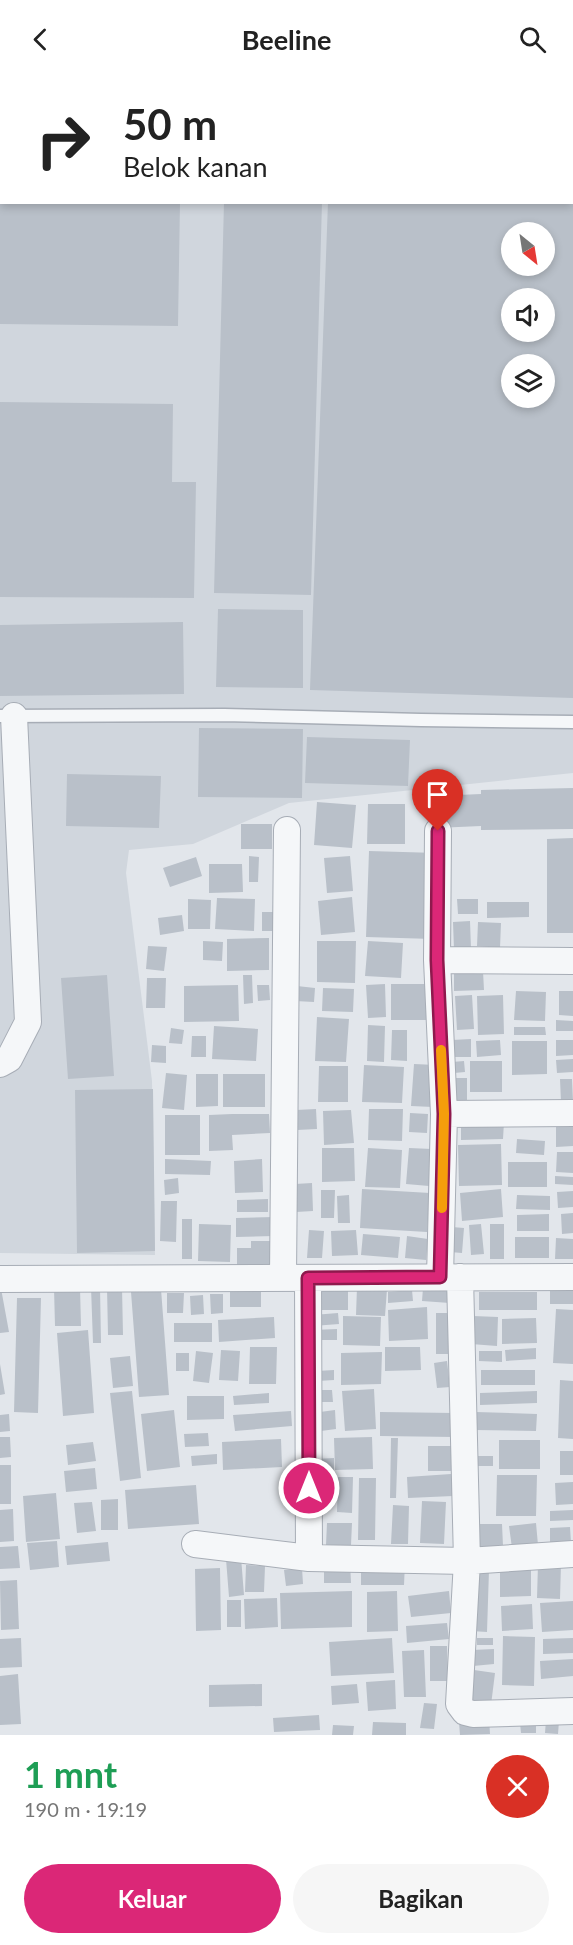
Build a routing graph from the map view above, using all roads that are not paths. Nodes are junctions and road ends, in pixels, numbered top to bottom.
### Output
1 (7, 716) edge
2 (573, 722) edge
3 (287, 830) dead end
4 (438, 831) dead end
5 (437, 960) junction
6 (573, 960) edge
7 (0, 1064) edge
8 (573, 1113) edge
9 (444, 1114) junction
10 (450, 1277) junction
11 (573, 1277) edge
12 (296, 1278) junction
13 (0, 1279) edge
14 (195, 1544) dead end
15 (573, 1554) edge
16 (309, 1558) junction
17 (466, 1561) junction
18 (573, 1712) edge

1 - 2 lane
1 - 7 street
3 - 12 street
4 - 5 street
5 - 6 street
5 - 9 street
8 - 9 street
9 - 10 street
10 - 11 street
10 - 12 street
10 - 17 street
12 - 13 street
12 - 16 street
14 - 16 street
15 - 17 street
16 - 17 street
17 - 18 street

